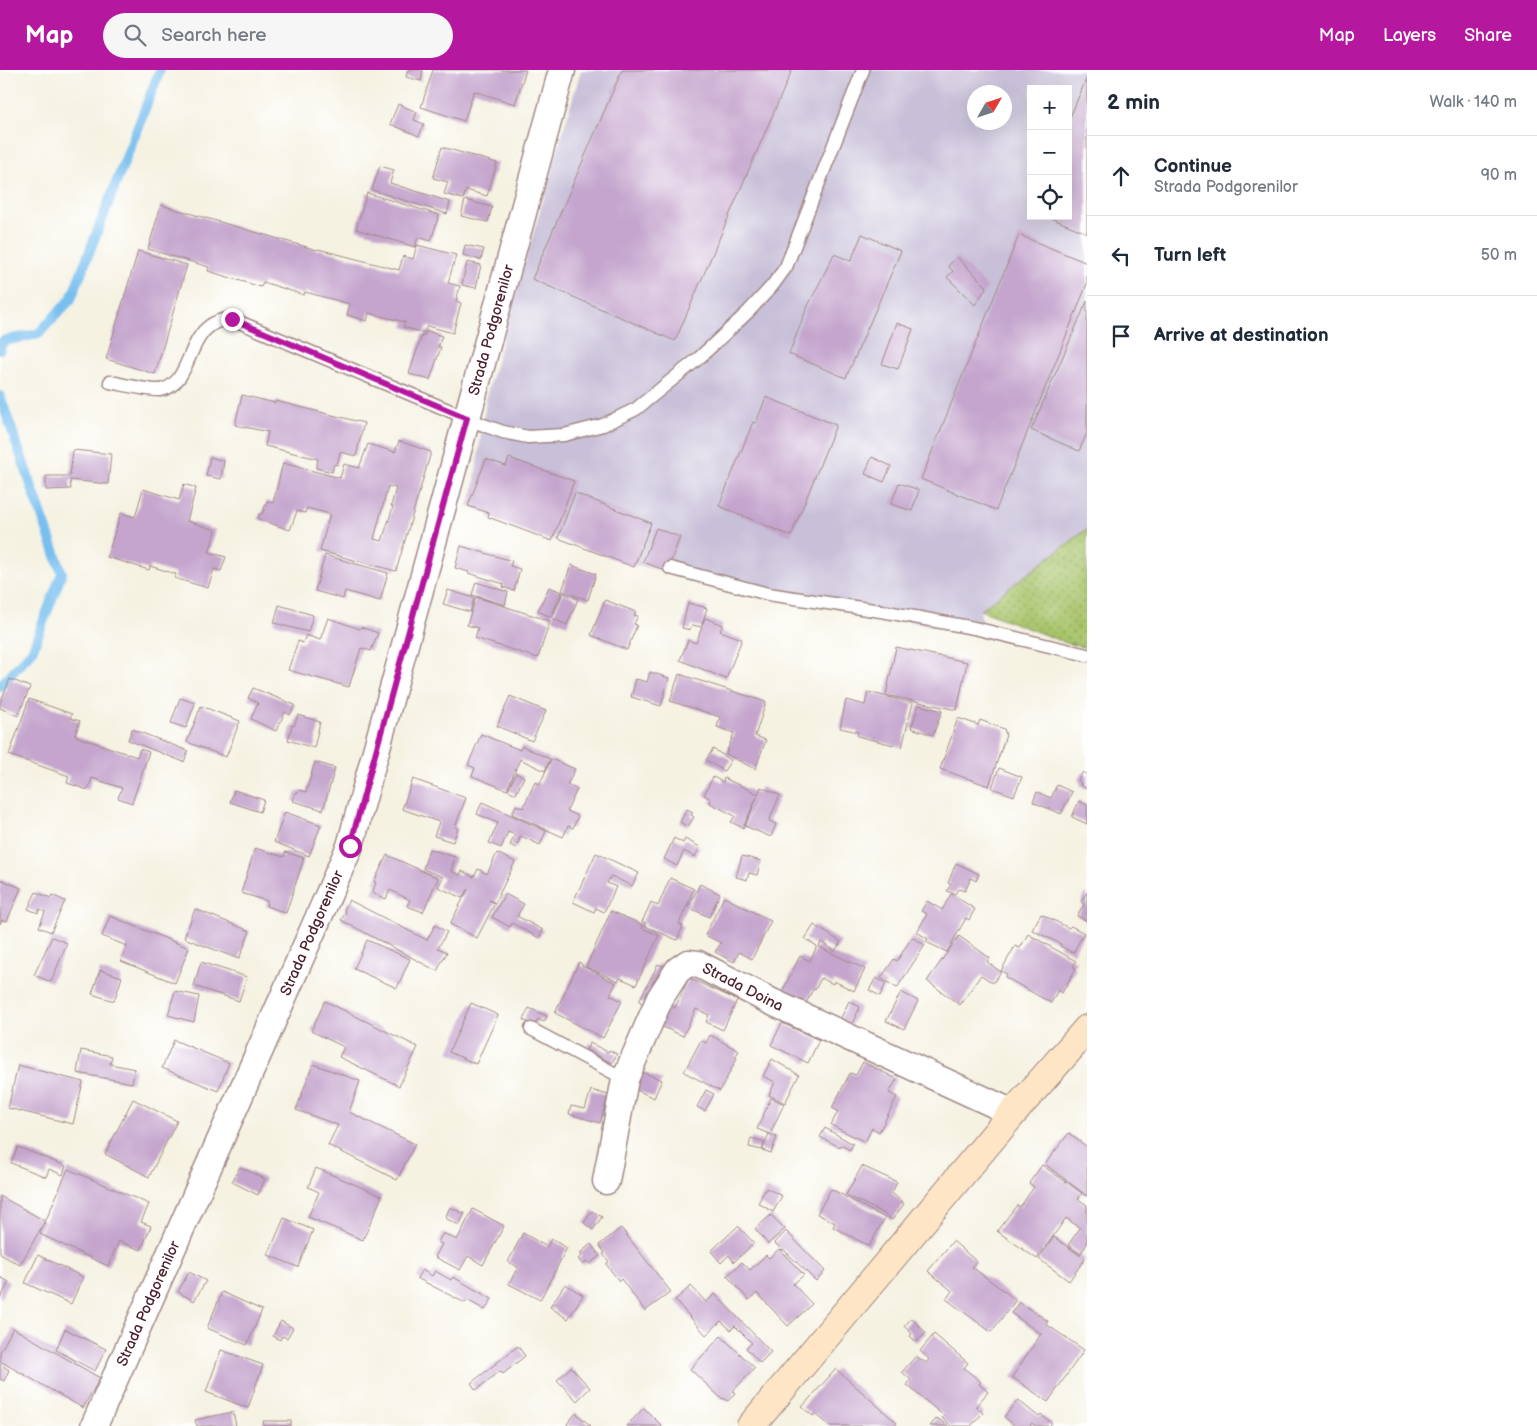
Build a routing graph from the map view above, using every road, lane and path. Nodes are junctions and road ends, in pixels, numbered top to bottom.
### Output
1 (562, 70) edge
2 (863, 70) edge
3 (110, 382) dead end
4 (467, 418) junction
5 (670, 568) dead end
6 (1087, 655) edge
7 (1087, 1029) edge
8 (531, 1030) dead end
9 (625, 1079) junction
10 (1013, 1113) junction
11 (606, 1181) dead end
12 (94, 1426) edge
13 (751, 1426) edge

1 - 4 street, Strada Podgorenilor
2 - 4 lane
3 - 4 lane
4 - 12 street, Strada Podgorenilor
5 - 6 lane
7 - 10 main road
8 - 9 lane
9 - 10 street, Strada Doina
9 - 11 street, Strada Doina
10 - 13 main road

